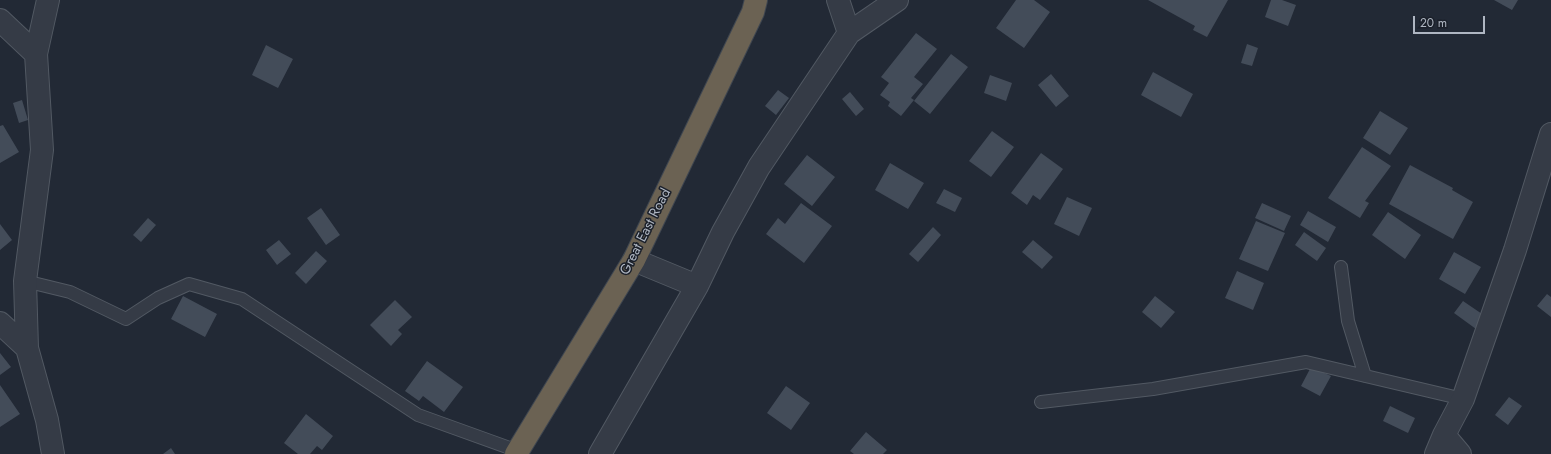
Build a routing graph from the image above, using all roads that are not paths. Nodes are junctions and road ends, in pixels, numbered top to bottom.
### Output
1 (48, 0) edge
2 (756, 0) edge
3 (838, 0) edge
4 (855, 0) edge
5 (897, 0) edge
6 (0, 20) edge
7 (849, 33) junction
8 (36, 54) junction
9 (1551, 134) edge
10 (634, 260) junction
11 (1341, 267) dead end
12 (25, 281) junction
13 (697, 286) junction
14 (0, 324) edge
15 (27, 348) junction
16 (1365, 376) junction
17 (1463, 399) junction
18 (1041, 402) dead end
19 (1440, 444) edge
20 (519, 453) edge
21 (53, 454) edge
22 (600, 454) edge
23 (1460, 454) edge

1 - 8 street
2 - 10 highway, Great East Road
3 - 7 street
4 - 7 street
5 - 7 street
6 - 8 street
7 - 13 street
8 - 12 street
9 - 17 street
10 - 13 street
10 - 20 highway, Great East Road
11 - 16 lane
12 - 15 street
12 - 20 lane
13 - 22 street
14 - 15 street
15 - 21 street
16 - 17 lane
16 - 18 lane
17 - 19 street
19 - 23 street

